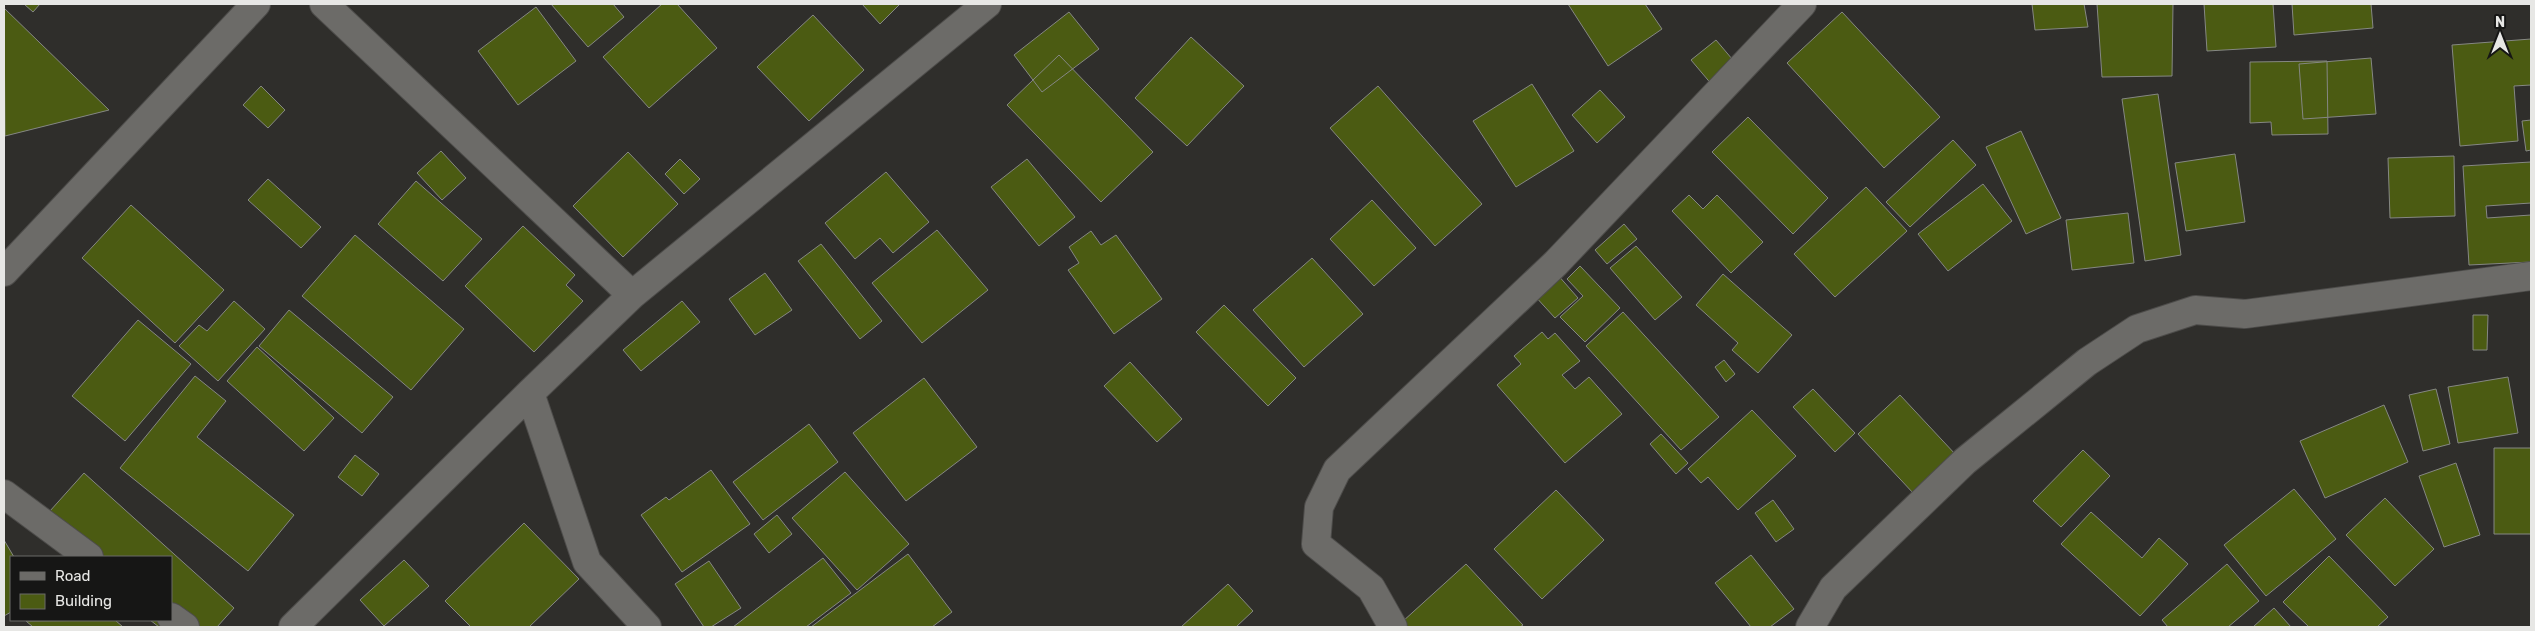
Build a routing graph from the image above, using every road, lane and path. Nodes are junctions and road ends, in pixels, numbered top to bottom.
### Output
1 (256, 4) edge
2 (324, 4) edge
3 (987, 4) edge
4 (1802, 4) edge
5 (4, 272) edge
6 (2531, 276) edge
7 (632, 295) junction
8 (530, 393) junction
9 (4, 494) edge
10 (89, 556) edge
11 (172, 618) edge
12 (185, 627) edge
13 (294, 627) edge
14 (646, 627) edge
15 (1393, 627) edge
16 (1810, 627) edge

1 - 5 street
2 - 7 street
3 - 7 street
4 - 15 street
6 - 16 street
7 - 8 street
8 - 13 street
8 - 14 street
9 - 10 street
11 - 12 street

